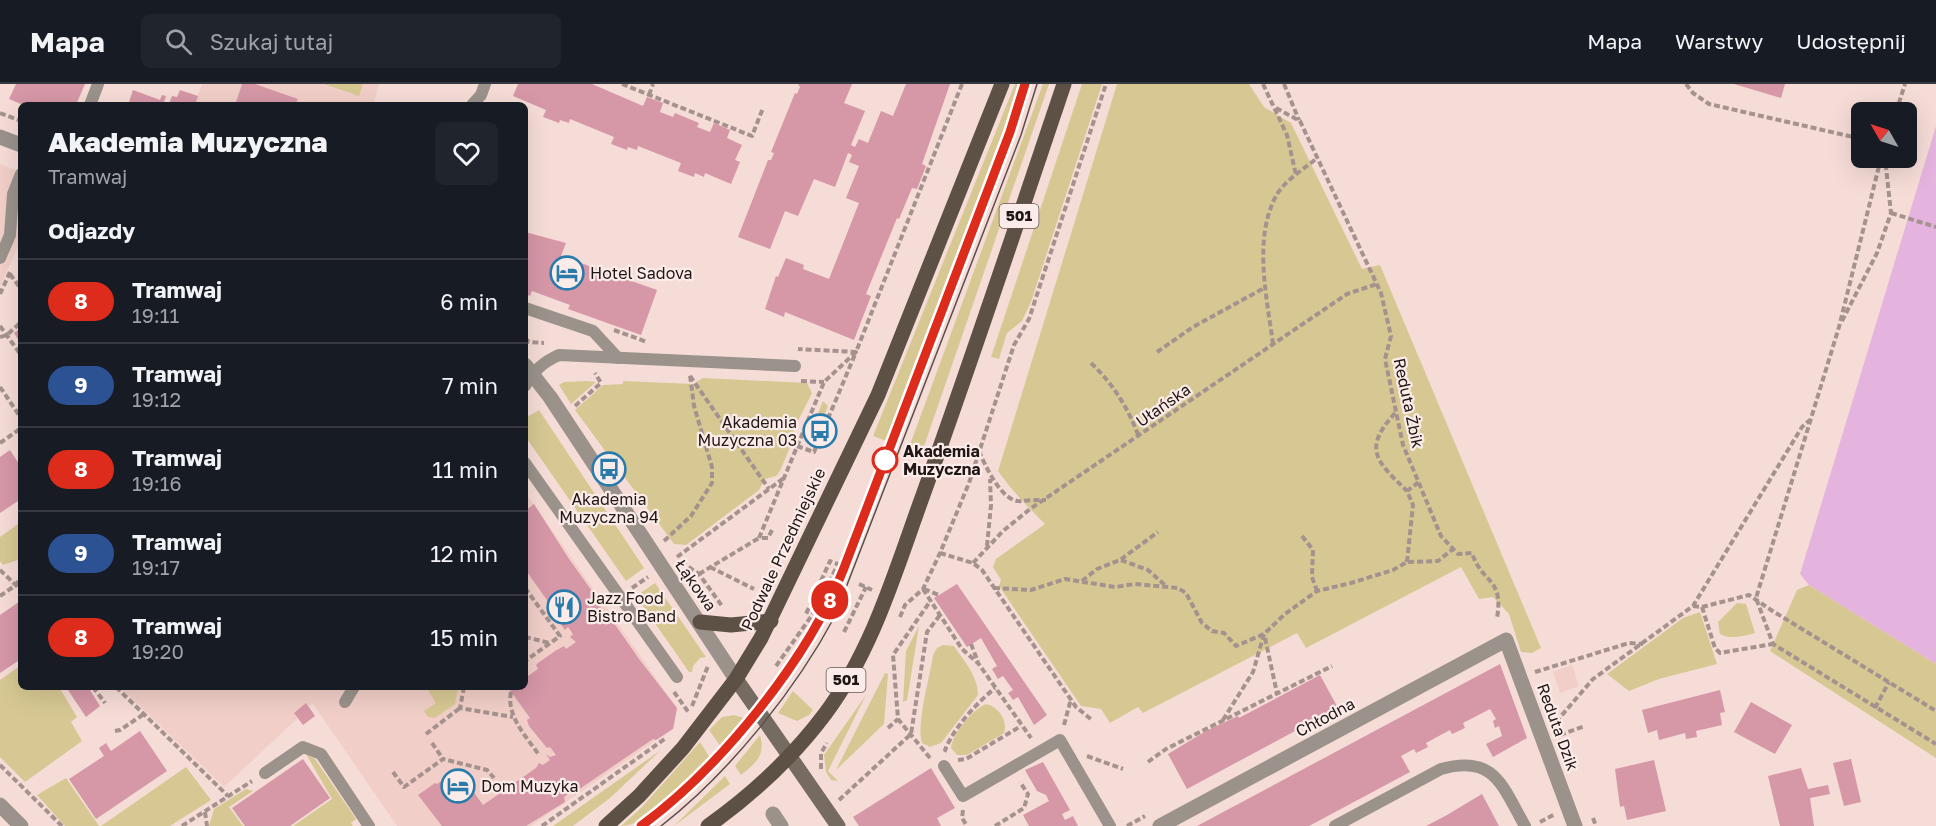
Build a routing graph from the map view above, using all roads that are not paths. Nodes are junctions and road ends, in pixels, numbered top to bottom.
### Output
1 (98, 84) edge
2 (485, 84) edge
3 (1002, 84) edge
4 (1064, 84) edge
5 (91, 102) edge
6 (475, 102) edge
7 (0, 137) edge
8 (18, 144) edge
9 (18, 182) edge
10 (0, 258) edge
11 (528, 309) edge
12 (618, 358) junction
13 (795, 366) dead end
14 (528, 374) edge
15 (528, 376) edge
16 (528, 467) edge
17 (771, 621) junction
18 (700, 622) junction
19 (1506, 640) joint
20 (736, 679) junction
21 (672, 681) road end
22 (352, 690) edge
23 (345, 702) dead end
24 (790, 756) junction
25 (944, 766) dead end
26 (265, 773) road end
27 (0, 805) edge
28 (1570, 824) edge
29 (21, 826) edge
30 (369, 826) edge
31 (606, 826) edge
32 (708, 826) edge
33 (838, 826) edge
34 (1110, 826) edge
35 (1160, 826) edge
36 (1335, 826) edge
37 (1525, 826) edge

1 - 5 lane
2 - 6 lane
3 - 17 main road, Podwale Przedmiejskie
4 - 24 main road, 501
7 - 8 street
9 - 10 lane
11 - 12 lane
12 - 13 lane
12 - 14 lane
15 - 18 street, Łąkowa
16 - 21 lane
17 - 18 main road
17 - 20 main road, Podwale Przedmiejskie
18 - 20 street, Łąkowa
19 - 28 street, Reduta Dzik
19 - 35 street, Chłodna
20 - 24 street, Łąkowa
20 - 31 main road, Podwale Przedmiejskie
22 - 23 lane
24 - 32 main road, 501
24 - 33 street, Łąkowa
25 - 34 lane
26 - 30 lane
27 - 29 street
36 - 37 lane

